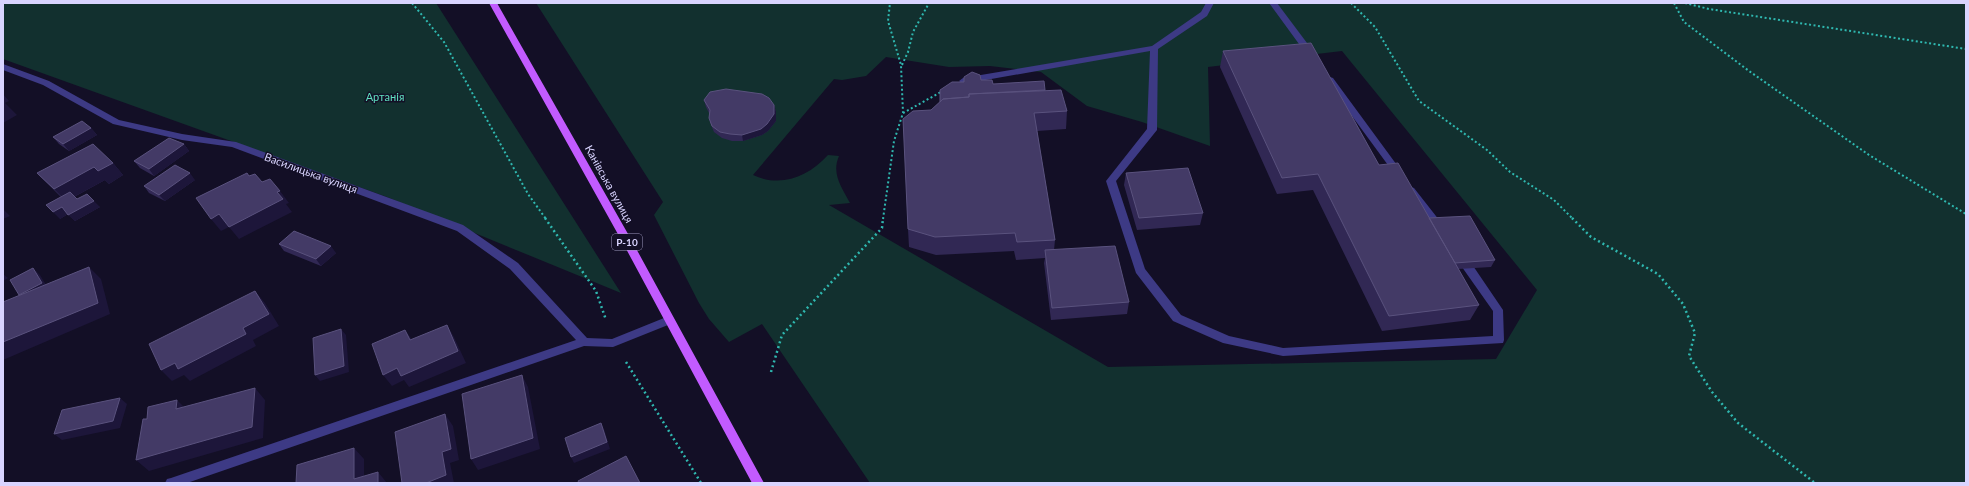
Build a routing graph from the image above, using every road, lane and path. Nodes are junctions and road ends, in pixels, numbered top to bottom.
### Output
1 (412, 3) edge
2 (493, 3) edge
3 (890, 3) edge
4 (930, 3) edge
5 (1210, 3) edge
6 (1273, 3) edge
7 (1351, 3) edge
8 (1674, 3) edge
9 (1685, 3) edge
10 (1154, 48) junction
11 (1966, 49) edge
12 (1315, 60) edge
13 (901, 65) junction
14 (3, 67) edge
15 (1325, 73) edge
16 (963, 80) joint
17 (903, 113) junction
18 (1966, 214) edge
19 (1443, 233) edge
20 (1453, 246) edge
21 (669, 320) junction
22 (584, 342) junction
23 (613, 343) junction
24 (771, 372) dead end
25 (171, 483) edge
26 (701, 483) edge
27 (758, 483) edge
28 (1815, 483) edge

1 - 23 path
2 - 21 main road, Канівська вулиця / Р-10
3 - 13 path
4 - 13 path
5 - 10 street
6 - 12 street
7 - 28 path
8 - 18 path
9 - 11 path
10 - 16 street
10 - 20 street
13 - 17 path
14 - 22 street, Василицька вулиця
15 - 19 street
16 - 17 path
17 - 24 path
21 - 23 street
21 - 27 main road, Канівська вулиця / Р-10
22 - 23 street
22 - 25 street
23 - 26 path

